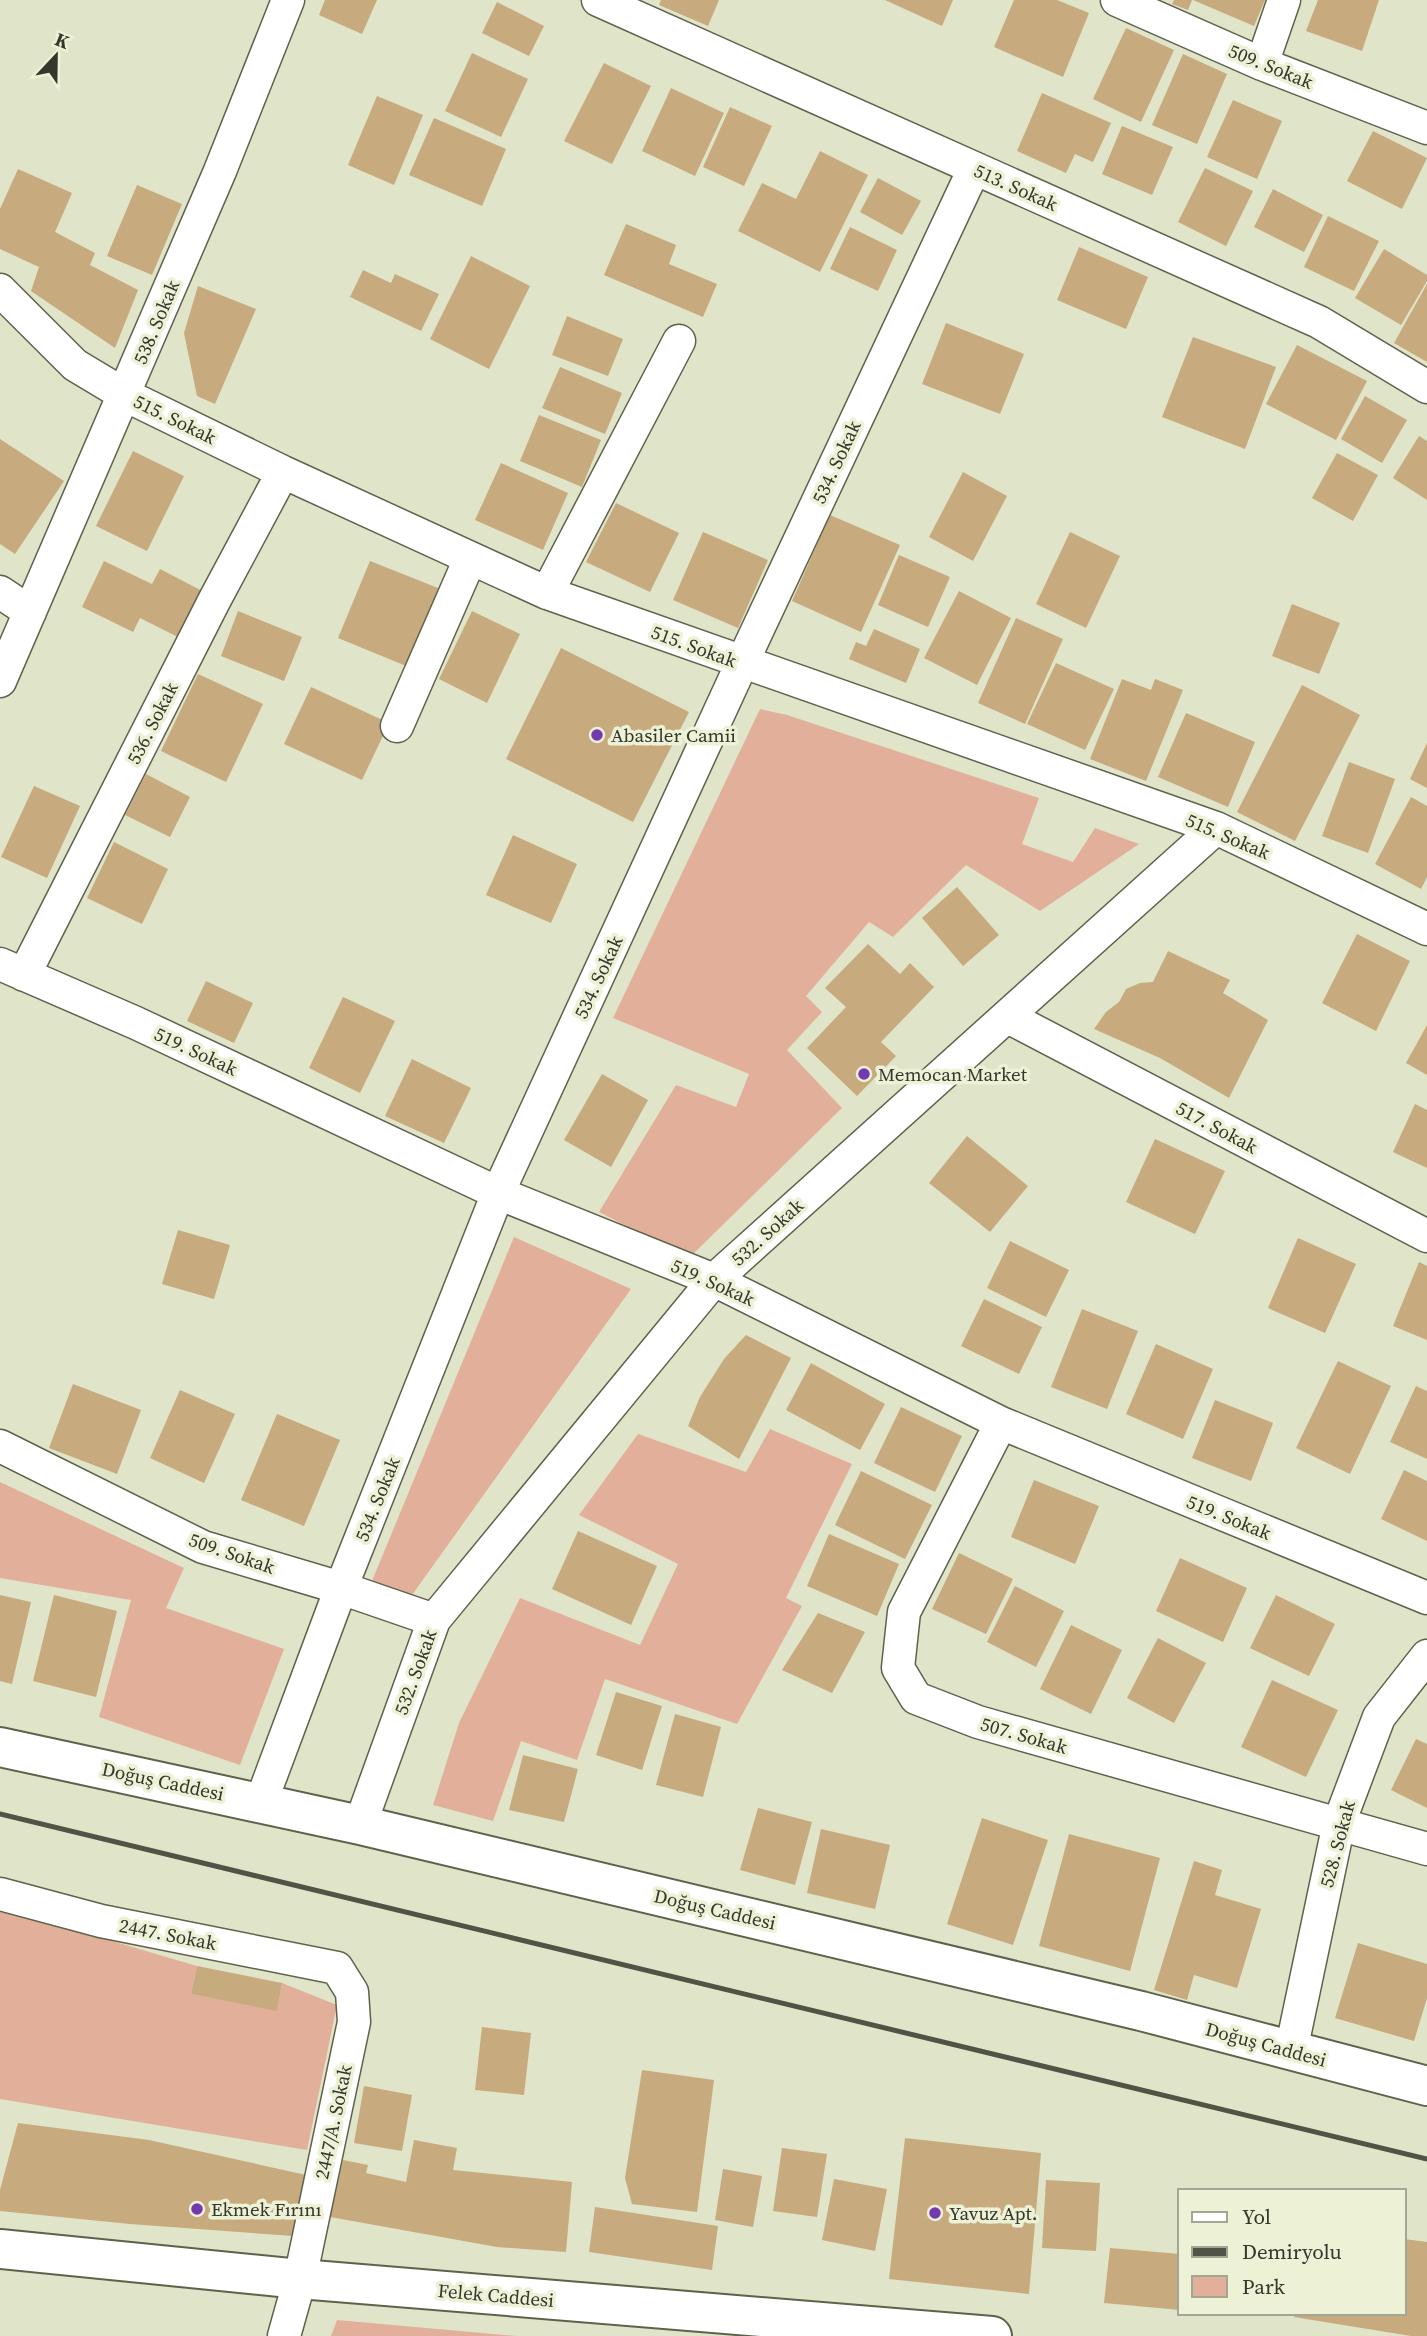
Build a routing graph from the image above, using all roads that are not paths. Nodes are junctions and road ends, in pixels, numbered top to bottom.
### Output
1 (288, 0) edge
2 (598, 0) edge
3 (1117, 0) edge
4 (1284, 0) edge
5 (1262, 64) junction
6 (1427, 128) edge
7 (974, 169) junction
8 (0, 290) edge
9 (679, 341) dead end
10 (1427, 387) edge
11 (125, 395) junction
12 (283, 472) junction
13 (470, 559) junction
14 (0, 592) edge
15 (547, 593) junction
16 (30, 612) junction
17 (742, 663) junction
18 (0, 681) edge
19 (397, 726) dead end
20 (1216, 828) junction
21 (1427, 929) edge
22 (12, 970) edge
23 (1008, 1017) junction
24 (498, 1193) junction
25 (1427, 1236) edge
26 (714, 1280) junction
27 (1001, 1423) junction
28 (0, 1447) edge
29 (341, 1588) junction
30 (1427, 1598) edge
31 (434, 1620) junction
32 (1427, 1656) edge
33 (0, 1747) edge
34 (261, 1802) junction
35 (1339, 1822) junction
36 (360, 1825) junction
37 (1427, 1849) edge
38 (0, 1894) edge
39 (337, 1968) joint
40 (1291, 2051) junction
41 (1427, 2087) edge
42 (0, 2249) edge
43 (300, 2280) junction
44 (921, 2332) edge
45 (284, 2336) edge
46 (992, 2336) edge

1 - 11 street, 538. Sokak
2 - 7 street, 513. Sokak
3 - 5 street, 509. Sokak
4 - 5 street
5 - 6 street, 509. Sokak
7 - 10 street, 513. Sokak
7 - 17 street, 534. Sokak
8 - 11 street, 515. Sokak
9 - 15 street
11 - 12 street, 515. Sokak
11 - 16 street, 538. Sokak
12 - 13 street, 515. Sokak
12 - 22 street, 536. Sokak
13 - 15 street, 515. Sokak
13 - 19 street
14 - 16 street
15 - 17 street, 515. Sokak
16 - 18 street, 538. Sokak
17 - 20 street, 515. Sokak
17 - 24 street, 534. Sokak
20 - 21 street, 515. Sokak
20 - 23 street, 532. Sokak
22 - 24 street, 519. Sokak
23 - 25 street, 517. Sokak
23 - 26 street, 532. Sokak
24 - 26 street, 519. Sokak
24 - 29 street, 534. Sokak
26 - 27 street, 519. Sokak
26 - 31 street, 532. Sokak
27 - 30 street, 519. Sokak
27 - 35 street, 507. Sokak
28 - 29 street, 509. Sokak
29 - 31 street, 509. Sokak
29 - 34 street, 534. Sokak
31 - 36 street, 532. Sokak
32 - 35 street, 528. Sokak
33 - 34 street, Doğuş Caddesi
34 - 36 street, Doğuş Caddesi
35 - 37 street, 507. Sokak
35 - 40 street, 528. Sokak
36 - 40 street, Doğuş Caddesi
38 - 39 street, 2447. Sokak
39 - 43 street, 2447/A. Sokak
40 - 41 street, Doğuş Caddesi
42 - 43 street, Felek Caddesi
43 - 44 street, Felek Caddesi
43 - 45 street, 2447/A. Sokak
44 - 46 street, Felek Caddesi

